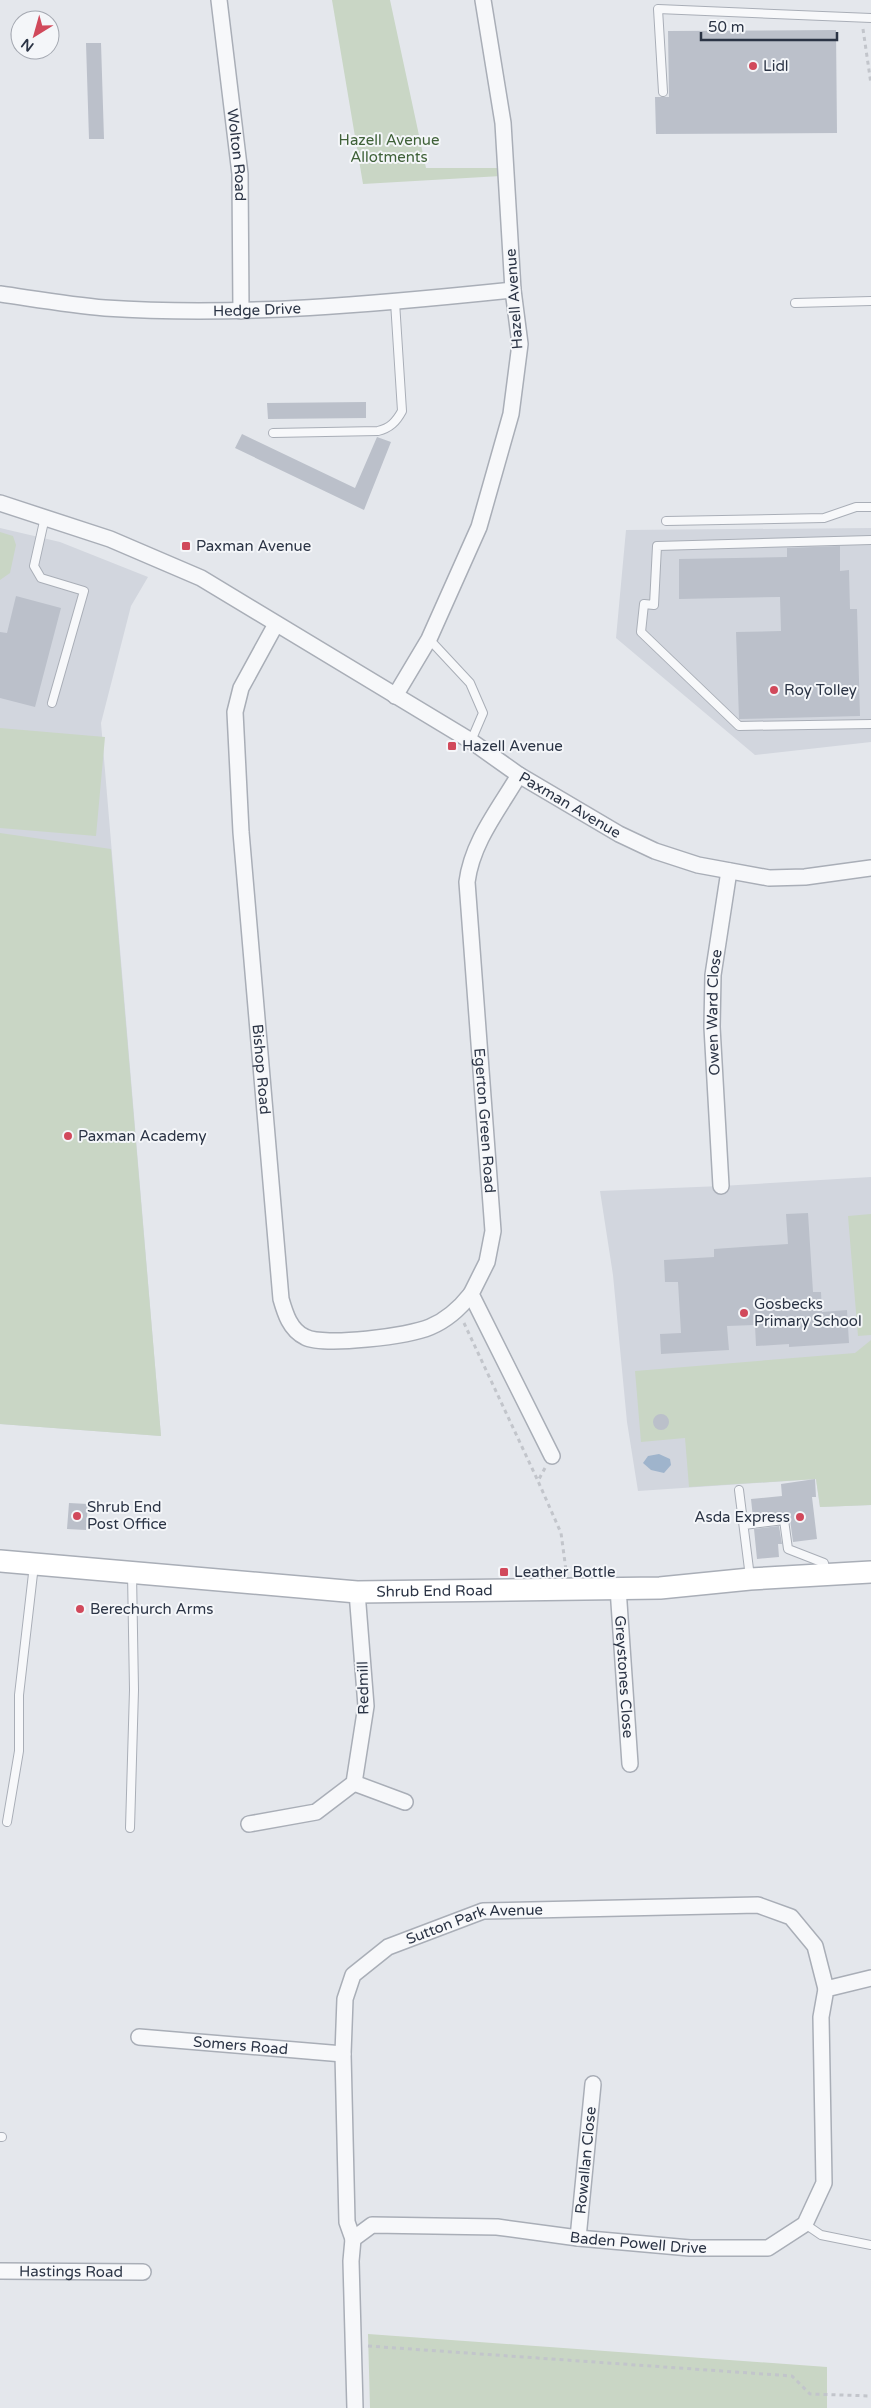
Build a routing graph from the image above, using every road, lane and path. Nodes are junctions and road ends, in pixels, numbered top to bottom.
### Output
1 (219, 0) edge
2 (483, 0) edge
3 (871, 18) edge
4 (861, 19) junction
5 (871, 22) edge
6 (869, 58) edge
7 (871, 84) edge
8 (663, 92) dead end
9 (513, 290) junction
10 (0, 294) edge
11 (871, 300) edge
12 (395, 302) junction
13 (794, 303) dead end
14 (241, 311) junction
15 (273, 433) dead end
16 (0, 503) edge
17 (871, 507) edge
18 (46, 518) junction
19 (666, 521) dead end
20 (871, 540) edge
21 (276, 624) junction
22 (429, 639) junction
23 (396, 696) junction
24 (52, 703) dead end
25 (871, 724) edge
26 (471, 742) junction
27 (519, 775) junction
28 (871, 868) edge
29 (729, 870) junction
30 (721, 1186) dead end
31 (471, 1294) junction
32 (458, 1310) junction
33 (552, 1456) joint
34 (538, 1481) junction
35 (739, 1490) dead end
36 (744, 1525) junction
37 (0, 1560) edge
38 (34, 1563) junction
39 (132, 1572) junction
40 (871, 1572) edge
41 (827, 1575) junction
42 (750, 1579) junction
43 (618, 1588) junction
44 (569, 1590) junction
45 (357, 1592) junction
46 (630, 1764) dead end
47 (354, 1783) junction
48 (405, 1802) dead end
49 (7, 1822) dead end
50 (249, 1824) dead end
51 (130, 1828) dead end
52 (871, 1978) edge
53 (826, 1989) junction
54 (139, 2037) dead end
55 (343, 2054) junction
56 (593, 2084) dead end
57 (805, 2224) junction
58 (578, 2238) junction
59 (353, 2239) junction
60 (871, 2245) edge
61 (0, 2272) edge
62 (143, 2272) dead end
63 (353, 2345) junction
64 (871, 2396) edge
65 (354, 2408) edge

1 - 14 street, Wolton Road
2 - 9 street, Hazell Avenue
3 - 4 lane
4 - 5 lane
4 - 6 path
4 - 8 lane
6 - 7 path
9 - 12 street, Hedge Drive
9 - 22 street, Hazell Avenue
10 - 14 street, Hedge Drive
11 - 13 lane
12 - 14 street, Hedge Drive
12 - 15 lane
16 - 18 street, Paxman Avenue
17 - 19 lane
18 - 21 street, Paxman Avenue
18 - 24 lane
20 - 25 lane
21 - 23 street, Paxman Avenue
21 - 32 street, Bishop Road
22 - 23 street, Hazell Avenue
22 - 26 lane
23 - 26 street, Paxman Avenue
26 - 27 street, Paxman Avenue
27 - 29 street, Paxman Avenue
27 - 31 street, Egerton Green Road
28 - 29 street, Paxman Avenue
29 - 30 street, Owen Ward Close
31 - 32 street, Bishop Road
31 - 33 street
32 - 34 path
33 - 34 path
34 - 44 path
35 - 36 lane
36 - 41 lane
36 - 42 lane
37 - 38 main road, Shrub End Road
38 - 39 main road, Shrub End Road
38 - 49 lane
39 - 45 main road, Shrub End Road
39 - 51 lane
40 - 41 main road, Shrub End Road
41 - 42 main road, Shrub End Road
42 - 43 main road, Shrub End Road
43 - 44 main road, Shrub End Road
43 - 46 street, Greystones Close
44 - 45 main road, Shrub End Road
45 - 47 street, Redmill
47 - 48 street
47 - 50 street
52 - 53 street
53 - 55 street, Sutton Park Avenue
53 - 57 street
54 - 55 street, Somers Road
55 - 59 street, Sutton Park Avenue
56 - 58 street, Rowallan Close
57 - 58 street, Baden Powell Drive
57 - 60 lane
58 - 59 street, Baden Powell Drive
59 - 63 street
61 - 62 street, Hastings Road
63 - 64 path
63 - 65 street

